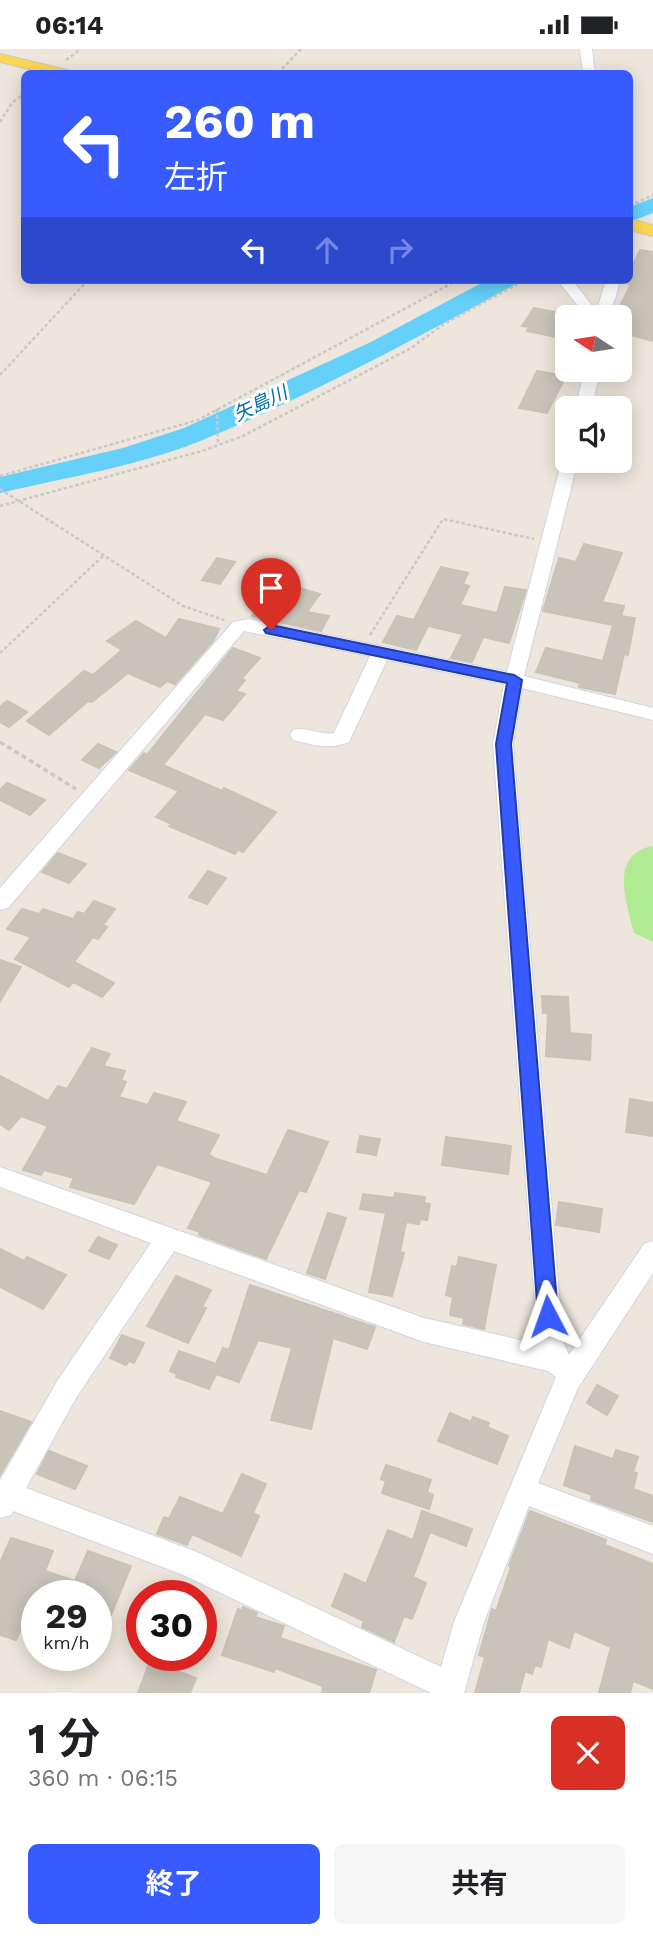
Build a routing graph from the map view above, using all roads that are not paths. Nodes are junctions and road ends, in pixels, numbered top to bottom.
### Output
1 (586, 49) edge
2 (0, 58) edge
3 (50, 70) edge
4 (589, 70) edge
5 (567, 284) edge
6 (612, 284) edge
7 (585, 305) edge
8 (606, 305) edge
9 (567, 473) edge
10 (371, 650) junction
11 (514, 680) junction
12 (653, 714) edge
13 (300, 735) dead end
14 (0, 902) edge
15 (0, 1177) edge
16 (169, 1237) junction
17 (653, 1252) edge
18 (564, 1367) junction
19 (521, 1490) junction
20 (4, 1501) edge
21 (653, 1540) edge
22 (450, 1690) edge

1 - 4 street
2 - 3 main road
5 - 7 street
6 - 8 street
9 - 11 street
10 - 11 street
10 - 13 street
10 - 14 street
11 - 12 street
11 - 18 street
15 - 16 street
16 - 18 street
16 - 20 street
17 - 18 street
18 - 19 street
19 - 21 street
19 - 22 street
20 - 22 street

